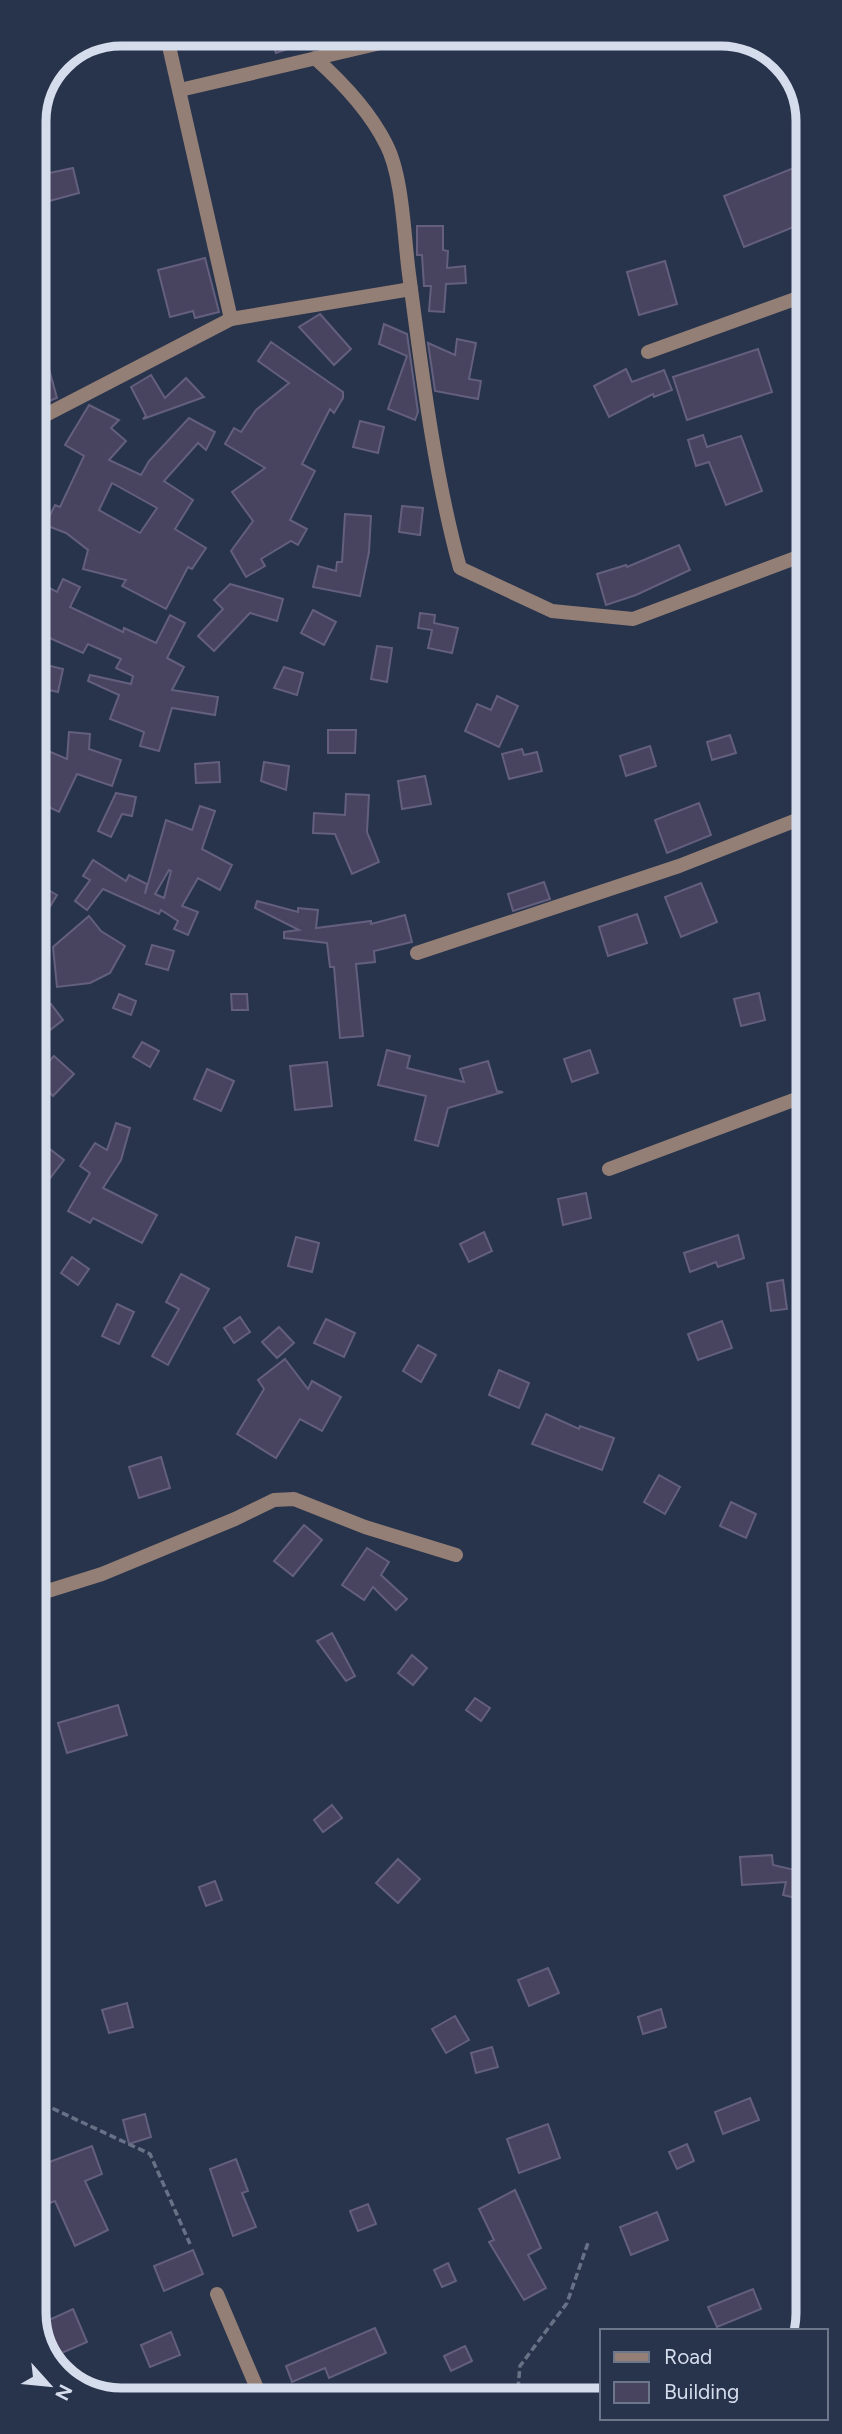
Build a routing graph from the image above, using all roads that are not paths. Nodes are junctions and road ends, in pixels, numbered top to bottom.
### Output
1 (169, 45) edge
2 (370, 45) edge
3 (316, 58) junction
4 (180, 90) junction
5 (411, 289) junction
6 (796, 299) edge
7 (231, 319) junction
8 (648, 352) dead end
9 (45, 415) edge
10 (796, 558) edge
11 (796, 820) edge
12 (417, 953) dead end
13 (796, 1099) edge
14 (609, 1169) dead end
15 (456, 1555) dead end
16 (45, 1592) edge
17 (217, 2294) dead end
18 (257, 2388) edge

1 - 4 street
2 - 3 street
3 - 4 street
3 - 5 street
4 - 7 street
5 - 7 street
5 - 10 street
6 - 8 street
7 - 9 street
11 - 12 street
13 - 14 street
15 - 16 street
17 - 18 street

